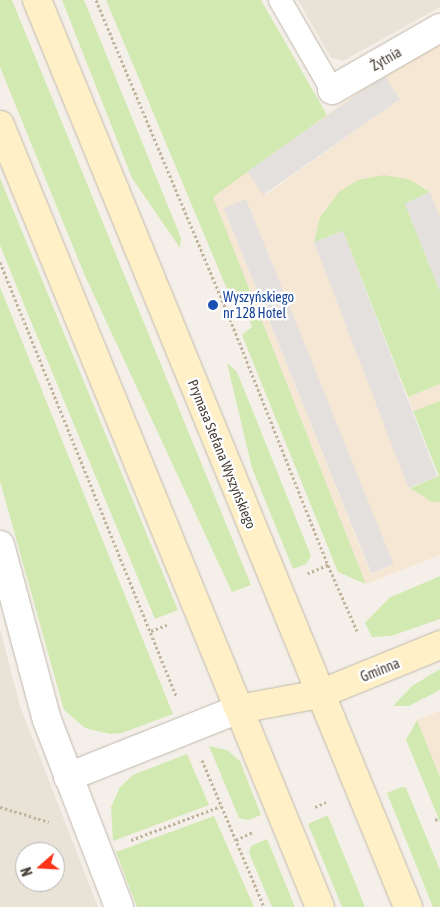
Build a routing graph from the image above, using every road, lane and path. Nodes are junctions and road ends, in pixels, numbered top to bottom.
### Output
1 (37, 0) edge
2 (96, 0) edge
3 (280, 0) edge
4 (440, 28) edge
5 (332, 90) joint
6 (0, 125) edge
7 (0, 262) edge
8 (0, 545) edge
9 (328, 565) junction
10 (302, 575) dead end
11 (357, 631) dead end
12 (440, 645) edge
13 (320, 694) junction
14 (177, 699) dead end
15 (239, 709) junction
16 (200, 756) dead end
17 (68, 777) junction
18 (0, 806) edge
19 (221, 806) junction
20 (440, 818) edge
21 (435, 820) dead end
22 (90, 836) junction
23 (119, 907) edge
24 (264, 907) edge
25 (320, 907) edge
26 (408, 907) edge

1 - 13 main road, Prymasa Stefana Wyszyńskiego
2 - 9 path
3 - 5 lane
4 - 5 street, Żytnia
6 - 15 main road
7 - 14 path
8 - 17 street
9 - 10 path
9 - 11 path
12 - 13 main road, Gminna
13 - 15 main road, Gminna
13 - 26 main road, Prymasa Stefana Wyszyńskiego
15 - 17 street
15 - 25 main road
16 - 19 path
17 - 22 street
18 - 22 path
19 - 22 path
19 - 24 path
20 - 21 path
22 - 23 street

